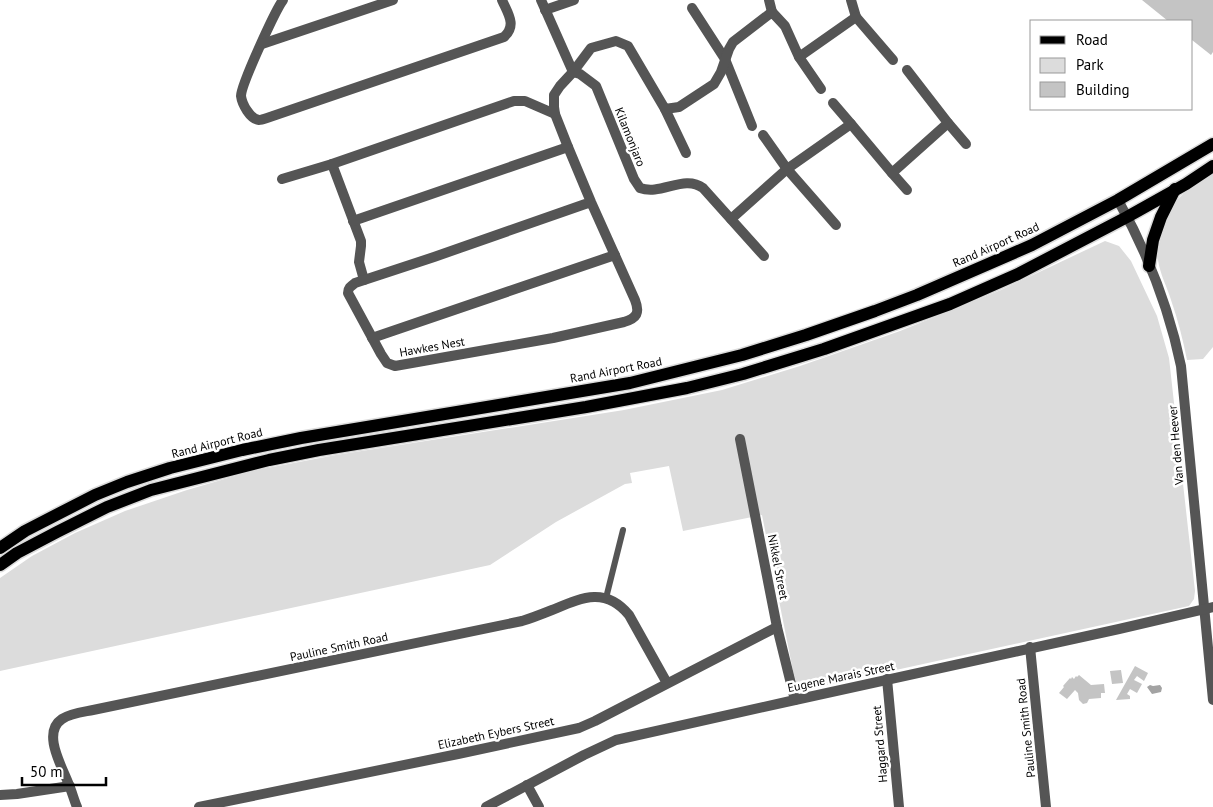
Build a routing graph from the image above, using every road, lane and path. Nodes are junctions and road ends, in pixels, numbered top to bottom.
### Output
1 (283, 0) edge
2 (392, 0) edge
3 (502, 0) edge
4 (574, 0) edge
5 (770, 0) edge
6 (851, 0) edge
7 (543, 5) edge
8 (692, 8) dead end
9 (772, 12) junction
10 (856, 17) junction
11 (262, 44) junction
12 (799, 57) junction
13 (725, 60) junction
14 (893, 60) dead end
15 (907, 70) dead end
16 (573, 72) junction
17 (821, 88) dead end
18 (833, 103) dead end
19 (664, 109) junction
20 (555, 114) junction
21 (948, 123) junction
22 (851, 124) junction
23 (752, 126) dead end
24 (763, 134) dead end
25 (966, 144) dead end
26 (1213, 144) edge
27 (568, 147) junction
28 (686, 153) dead end
29 (332, 164) junction
30 (1213, 166) edge
31 (787, 169) junction
32 (892, 173) junction
33 (282, 179) dead end
34 (1176, 189) junction
35 (907, 190) dead end
36 (1118, 200) junction
37 (591, 202) junction
38 (1127, 217) junction
39 (731, 219) junction
40 (353, 221) junction
41 (836, 225) dead end
42 (615, 255) junction
43 (764, 256) dead end
44 (1149, 266) junction
45 (364, 280) junction
46 (372, 338) junction
47 (740, 439) dead end
48 (623, 530) dead end
49 (0, 548) edge
50 (0, 565) edge
51 (606, 598) junction
52 (1209, 608) edge
53 (778, 627) junction
54 (1030, 648) junction
55 (887, 679) junction
56 (667, 683) junction
57 (795, 700) junction
58 (1213, 700) edge
59 (527, 785) junction
60 (70, 786) junction
61 (0, 795) edge
62 (77, 807) edge
63 (199, 807) edge
64 (486, 807) edge
65 (539, 807) edge
66 (898, 807) edge
67 (1046, 807) edge

1 - 11 street
2 - 11 street
3 - 11 street
4 - 7 street
5 - 9 street
6 - 10 street
7 - 16 street
8 - 13 street
9 - 12 street
9 - 13 street
10 - 12 street
10 - 14 street
12 - 17 street
13 - 19 street
13 - 23 street
15 - 21 street
16 - 19 street, Hawkes Nest
16 - 20 street, Hawkes Nest
16 - 39 street, Kilamonjaro
18 - 22 street
19 - 28 street, Hawkes Nest
20 - 27 street, Hawkes Nest
20 - 29 street
21 - 25 street
21 - 32 street
22 - 31 street
22 - 32 street
24 - 31 street
26 - 36 main road, Rand Airport Road
27 - 37 street, Hawkes Nest
27 - 40 street
29 - 33 street
29 - 40 street
30 - 34 main road
31 - 39 street
31 - 41 street
32 - 35 street
34 - 38 main road
34 - 44 main road
36 - 38 street, Van den Heever
36 - 49 main road, Rand Airport Road
37 - 42 street, Hawkes Nest
37 - 45 street, Hawkes Nest
38 - 44 street, Van den Heever
38 - 50 main road
39 - 43 street, Kilamonjaro
40 - 45 street
42 - 46 street
42 - 46 street, Hawkes Nest
44 - 52 street, Van den Heever
45 - 46 street, Hawkes Nest
47 - 53 street, Nikkel Street
48 - 51 lane
51 - 56 street
51 - 60 street, Pauline Smith Road
52 - 54 street, Eugene Marais Street
52 - 58 street, Van den Heever
53 - 56 street, Elizabeth Eybers Street
53 - 57 street, Nikkel Street
54 - 55 street, Eugene Marais Street
54 - 67 street, Pauline Smith Road
55 - 57 street, Eugene Marais Street
55 - 66 street, Haggard Street
56 - 63 street, Elizabeth Eybers Street
57 - 59 street, Eugene Marais Street
59 - 64 street, Eugene Marais Street
59 - 65 street
60 - 61 street
60 - 62 street, Pauline Smith Road

